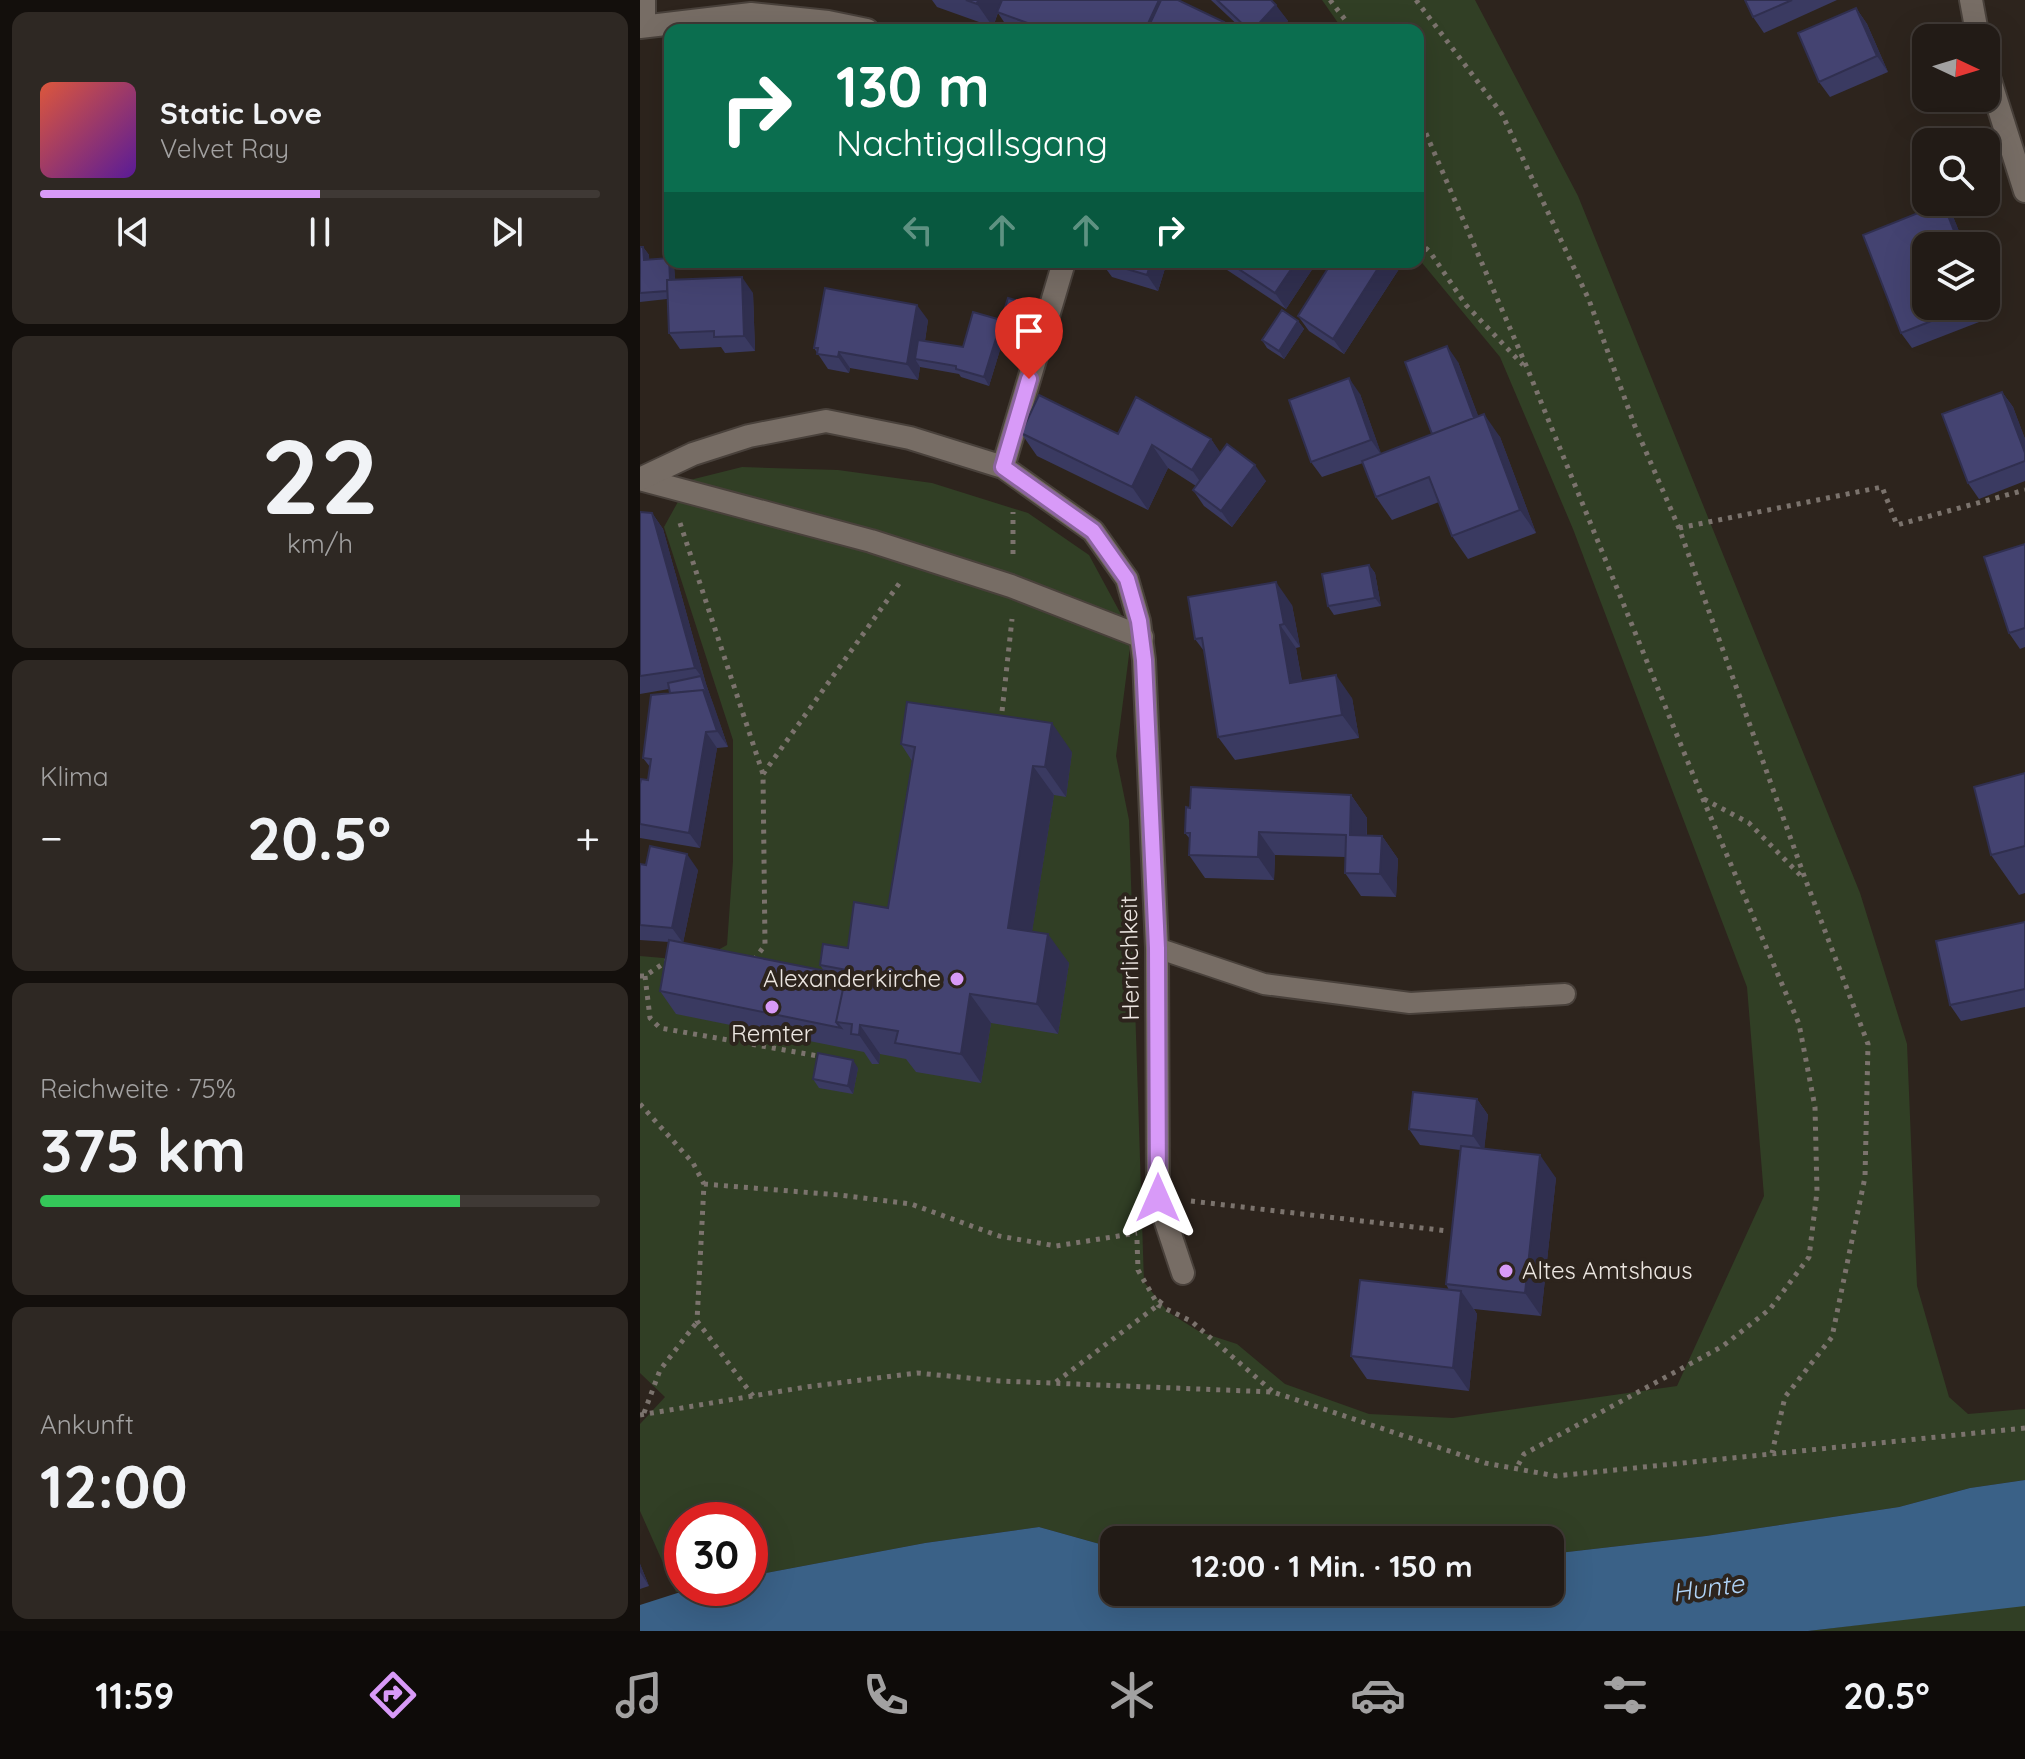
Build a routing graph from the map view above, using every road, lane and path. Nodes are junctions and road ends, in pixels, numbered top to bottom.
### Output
1 (644, 0) edge
2 (1330, 0) edge
3 (1416, 0) edge
4 (1971, 0) edge
5 (664, 24) edge
6 (667, 24) edge
7 (838, 24) edge
8 (1348, 24) edge
9 (1975, 24) edge
10 (642, 27) edge
11 (2000, 112) edge
12 (1424, 129) edge
13 (2025, 191) edge
14 (1424, 246) edge
15 (1062, 268) edge
16 (1528, 370) junction
17 (1003, 467) junction
18 (640, 479) edge
19 (2025, 490) edge
20 (676, 510) dead end
21 (1679, 528) junction
22 (911, 554) junction
23 (1142, 637) junction
24 (763, 774) junction
25 (1703, 799) junction
26 (1806, 881) junction
27 (1157, 948) junction
28 (680, 961) edge
29 (744, 961) edge
30 (643, 976) edge
31 (1565, 994) dead end
32 (837, 1059) edge
33 (640, 1104) edge
34 (704, 1184) junction
35 (1158, 1198) junction
36 (1448, 1231) edge
37 (1137, 1233) dead end
38 (1183, 1273) dead end
39 (1158, 1305) dead end
40 (697, 1321) junction
41 (1056, 1382) junction
42 (753, 1396) junction
43 (641, 1414) edge
44 (2025, 1428) edge
45 (1772, 1453) junction
46 (1516, 1469) junction

1 - 10 street
2 - 8 path
3 - 21 path
4 - 9 street
5 - 10 street
6 - 7 street
11 - 13 street
12 - 16 path
14 - 16 path
15 - 17 street
16 - 25 path
17 - 18 street, Herrlichkeit
17 - 23 street, Herrlichkeit
18 - 22 street, Herrlichkeit
19 - 21 path
20 - 24 path
21 - 26 path
22 - 23 street, Herrlichkeit
22 - 24 path
23 - 27 street, Herrlichkeit
24 - 29 path
25 - 26 path
25 - 46 path
26 - 45 path
27 - 31 lane
27 - 35 street, Herrlichkeit
28 - 30 path
30 - 32 path
33 - 34 path
34 - 37 path
34 - 40 path
35 - 36 path
35 - 38 street, Herrlichkeit
39 - 41 path
40 - 42 path
40 - 43 path
41 - 42 path
41 - 46 path
42 - 43 path
44 - 45 path
45 - 46 path

